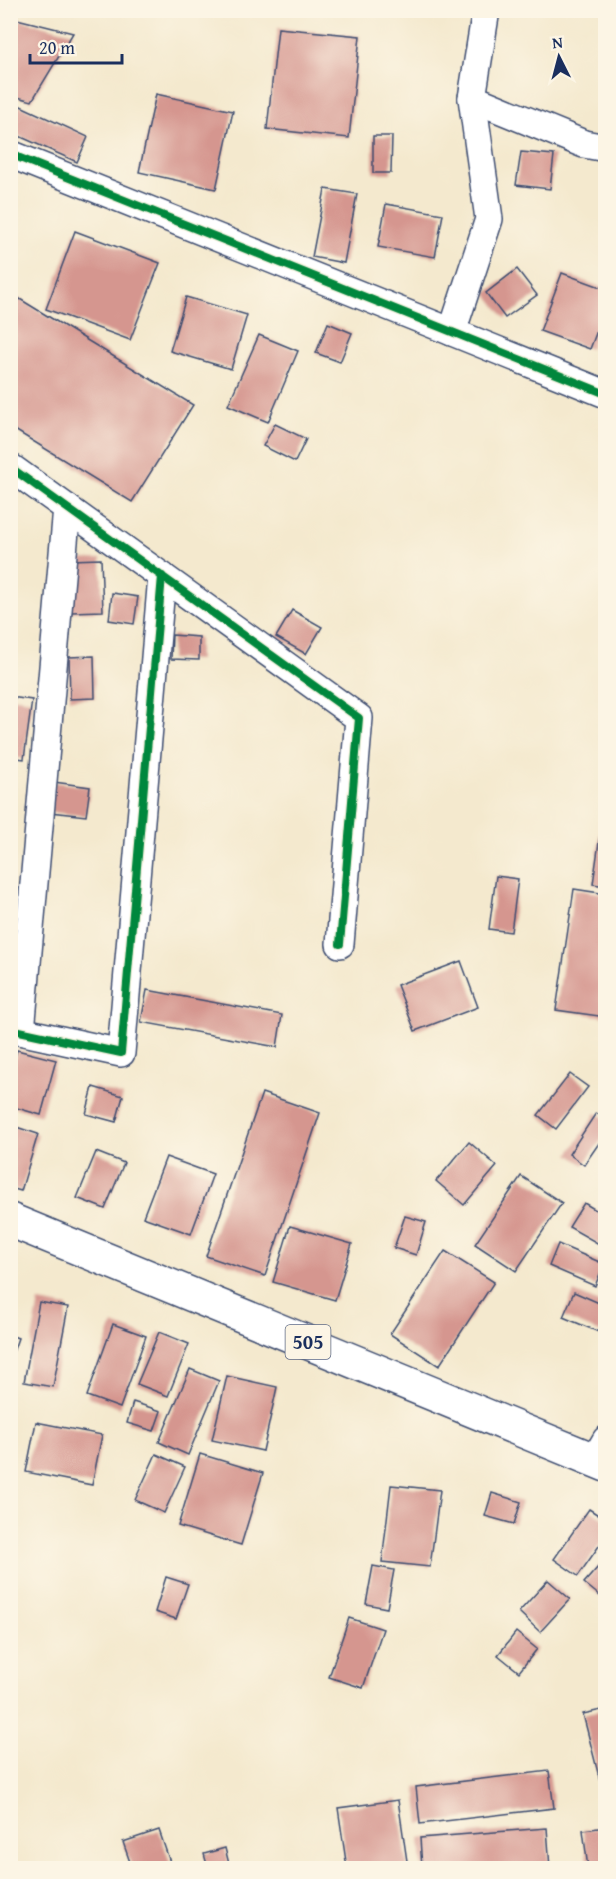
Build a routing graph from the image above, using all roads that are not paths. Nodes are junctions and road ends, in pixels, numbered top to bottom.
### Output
1 (486, 10) edge
2 (472, 98) junction
3 (606, 148) edge
4 (10, 154) edge
5 (452, 332) junction
6 (606, 394) edge
7 (10, 467) edge
8 (67, 508) junction
9 (162, 576) junction
10 (340, 944) dead end
11 (16, 1030) edge
12 (10, 1220) edge
13 (602, 1455) edge

1 - 2 street
2 - 3 street
2 - 5 street
4 - 5 street
5 - 6 street
7 - 8 street
8 - 9 street
8 - 11 street
9 - 10 street
9 - 11 street
12 - 13 main road, 505

